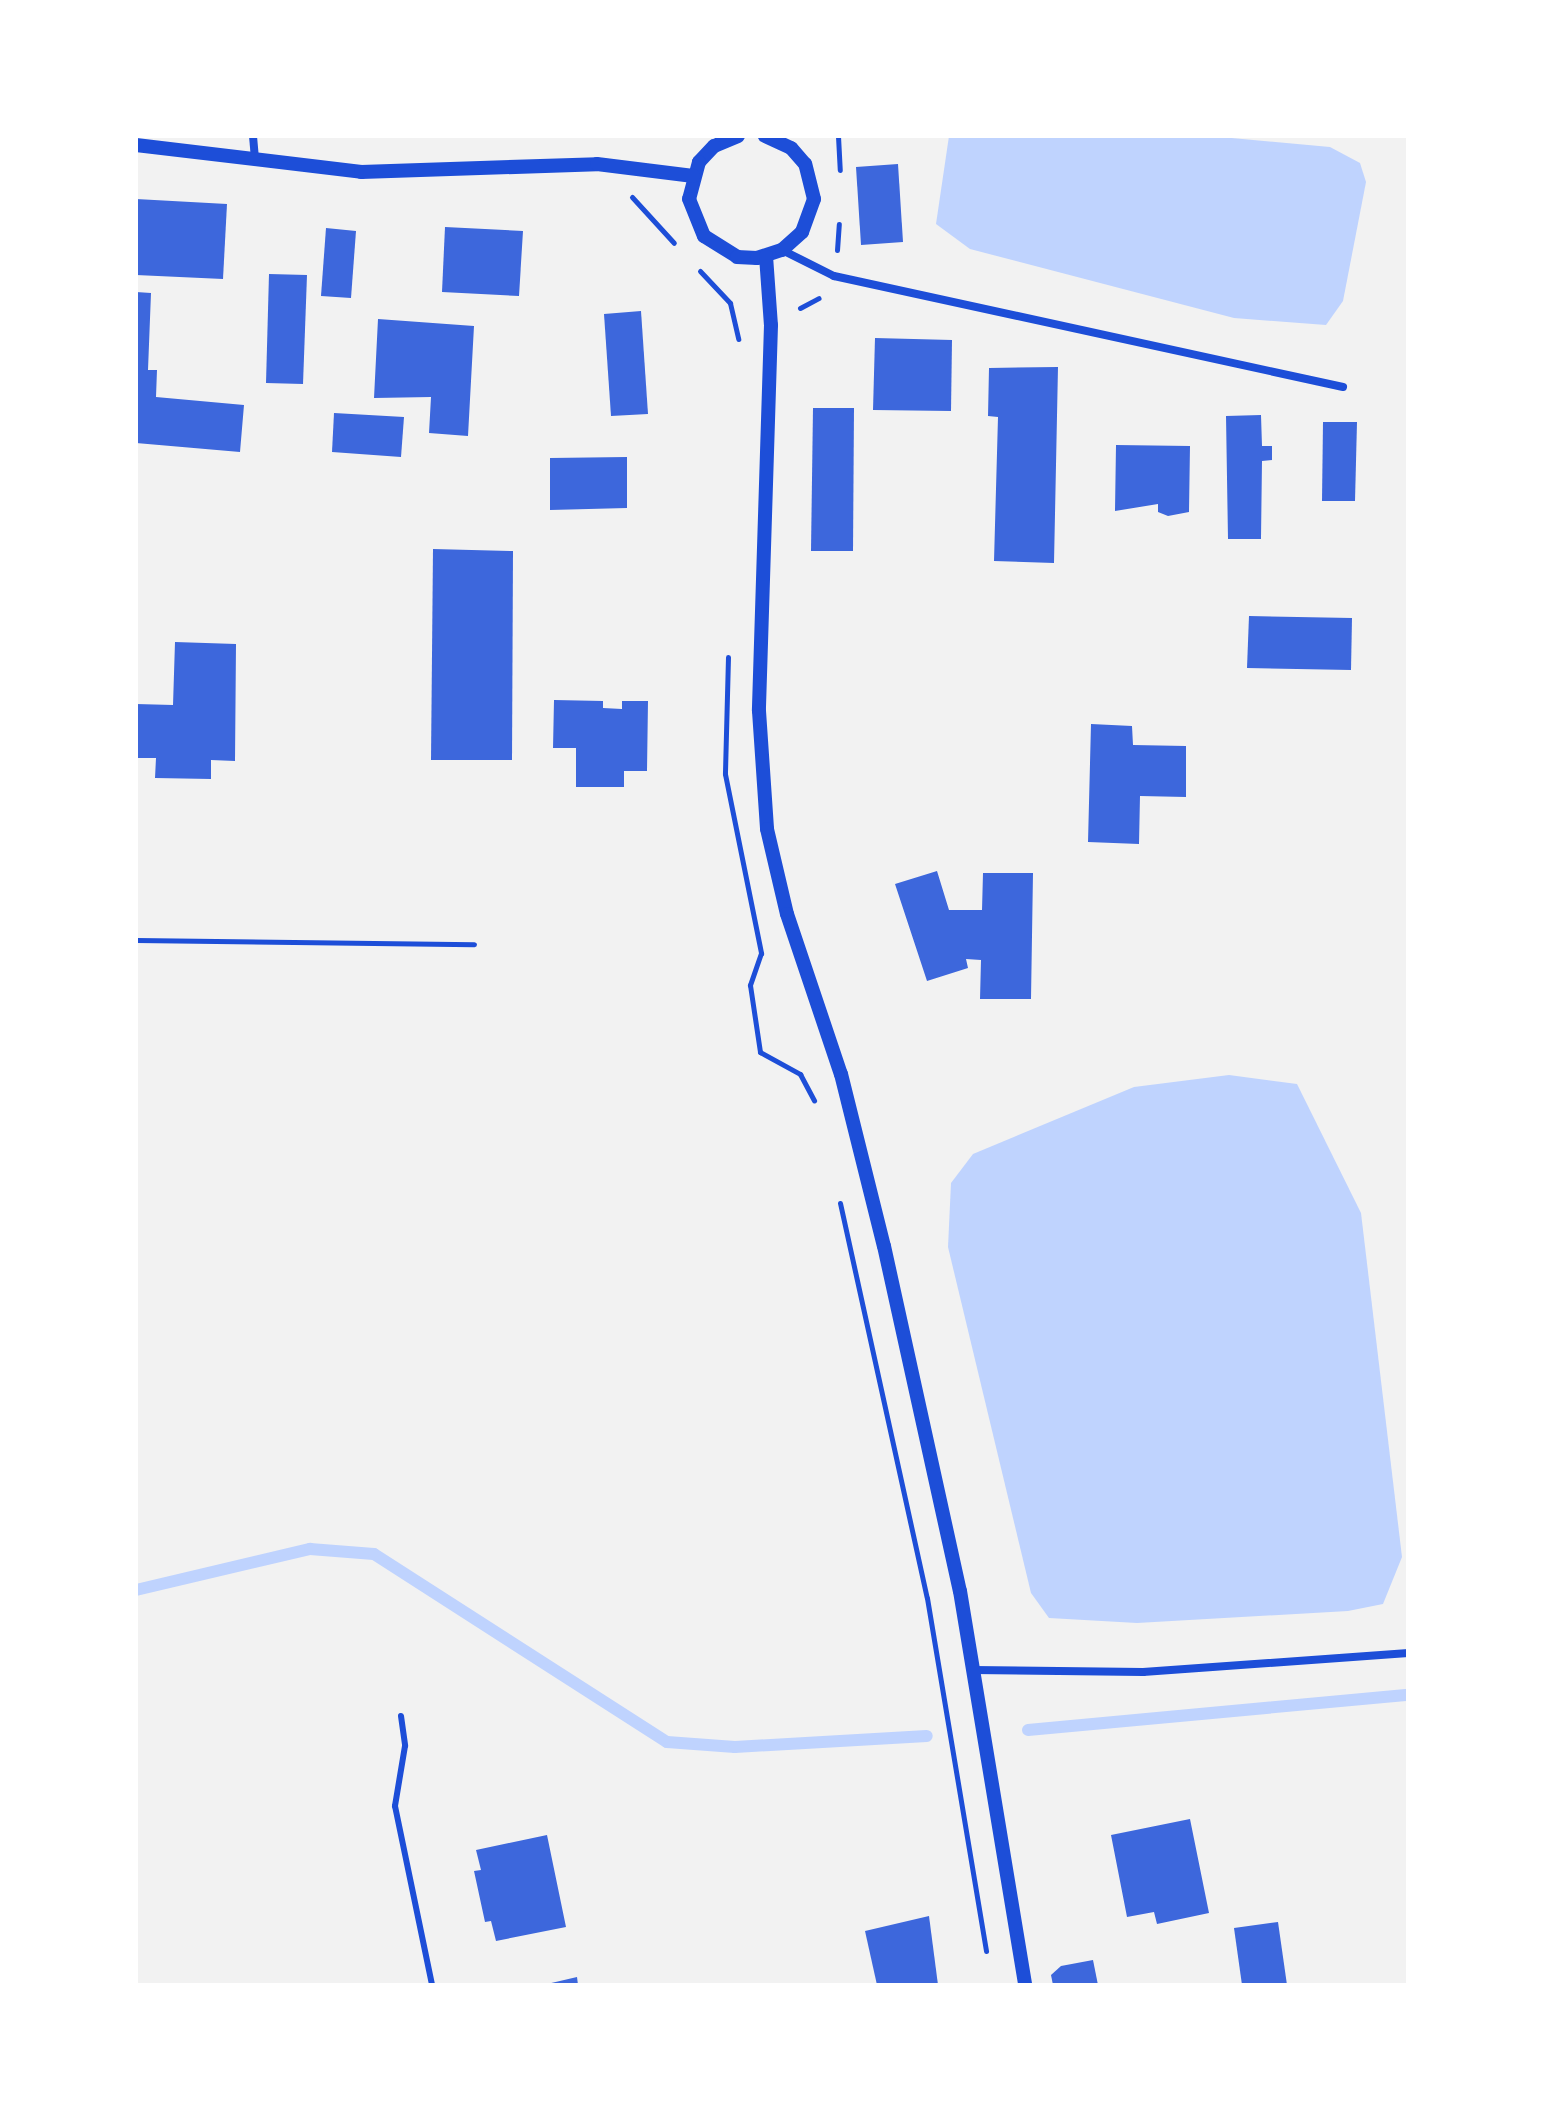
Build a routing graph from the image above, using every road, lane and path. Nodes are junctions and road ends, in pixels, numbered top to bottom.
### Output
1 (253, 136) edge
2 (738, 136) edge
3 (771, 137) edge
4 (136, 145) edge
5 (255, 162) junction
6 (693, 176) junction
7 (782, 250) junction
8 (766, 256) junction
9 (1343, 387) dead end
10 (136, 940) edge
11 (474, 944) dead end
12 (752, 995) dead end
13 (815, 1103) dead end
14 (838, 1195) dead end
15 (1408, 1653) edge
16 (973, 1670) junction
17 (401, 1716) dead end
18 (987, 1955) dead end
19 (432, 1985) edge
20 (1025, 1985) edge

1 - 5 street
2 - 6 street
3 - 7 street
4 - 5 street
5 - 6 street
6 - 8 street
7 - 8 street
7 - 9 street
8 - 16 street
10 - 11 path
12 - 13 path
14 - 18 path
15 - 16 street
16 - 20 street
17 - 19 lane

